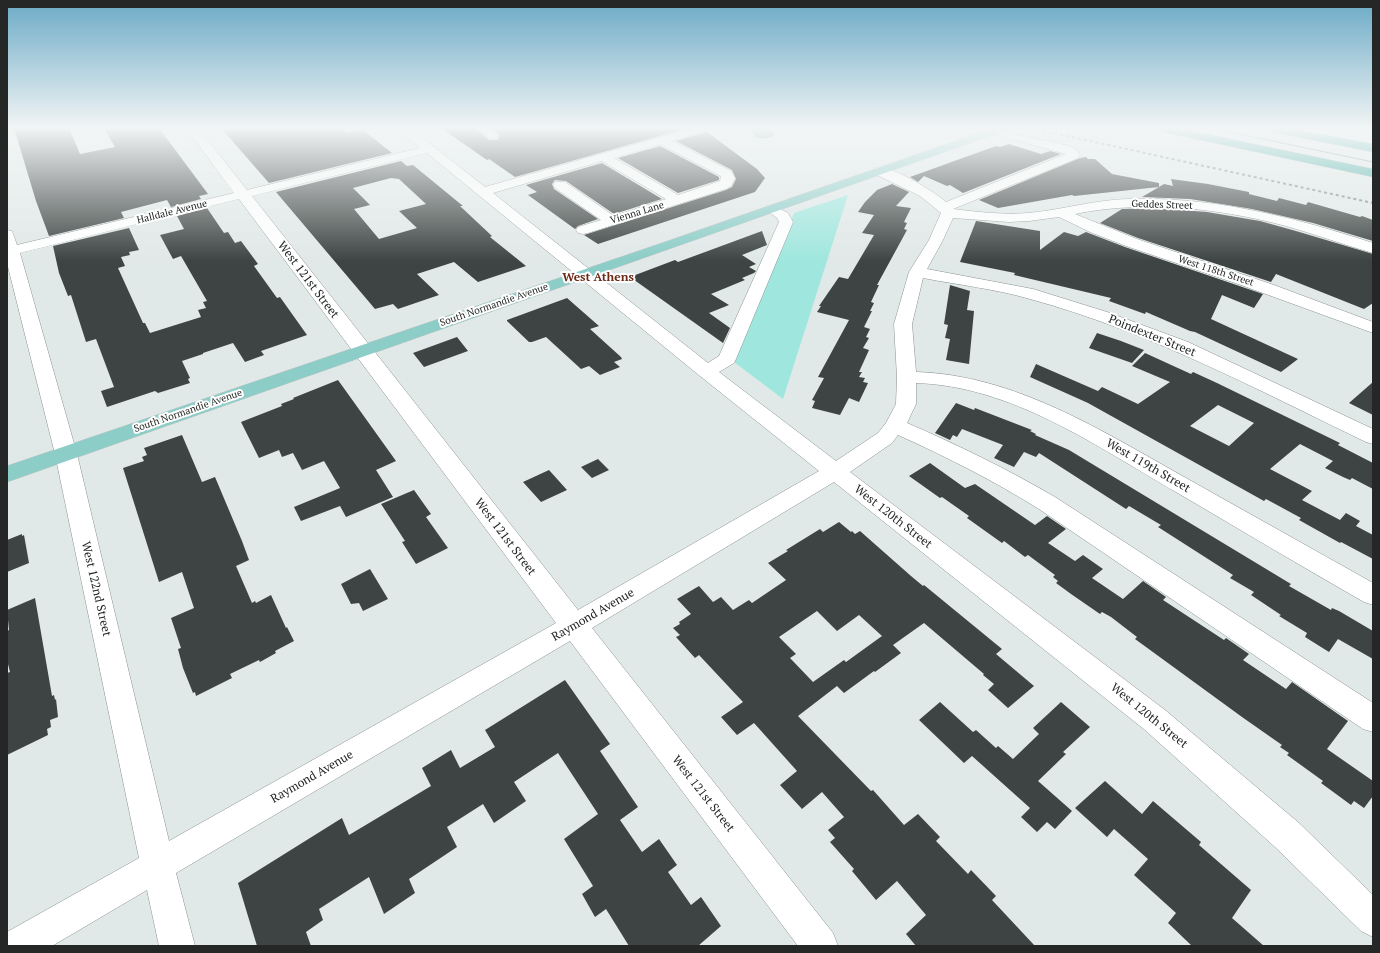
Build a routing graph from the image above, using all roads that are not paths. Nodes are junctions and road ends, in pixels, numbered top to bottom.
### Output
1 (226, 172) edge
2 (332, 172) edge
3 (458, 172) edge
4 (550, 172) edge
5 (630, 172) edge
6 (723, 172) edge
7 (876, 172) edge
8 (883, 172) edge
9 (1034, 172) edge
10 (560, 185) dead end
11 (243, 194) junction
12 (487, 196) junction
13 (677, 200) junction
14 (772, 209) junction
15 (946, 211) junction
16 (1060, 212) junction
17 (612, 221) junction
18 (583, 230) dead end
19 (8, 246) edge
20 (1373, 248) edge
21 (917, 272) junction
22 (583, 274) junction
23 (1373, 328) edge
24 (362, 351) junction
25 (707, 372) junction
26 (907, 376) junction
27 (895, 426) junction
28 (1373, 437) edge
29 (66, 454) junction
30 (834, 472) junction
31 (7, 474) edge
32 (1373, 595) edge
33 (573, 626) junction
34 (1373, 719) edge
35 (158, 867) junction
36 (1373, 919) edge
37 (18, 946) edge
38 (177, 946) edge
39 (820, 946) edge

1 - 11 street, West 121st Street
2 - 11 street, Halldale Avenue
3 - 12 street, West 120th Street
4 - 12 street
5 - 13 street
6 - 13 street, Vienna Lane
7 - 14 main road, South Normandie Avenue
8 - 15 street
9 - 15 street
10 - 17 street
11 - 19 street, Halldale Avenue
11 - 24 street, West 121st Street
12 - 22 street, West 120th Street
13 - 17 street, Vienna Lane
14 - 22 main road, South Normandie Avenue
14 - 25 street
15 - 16 street, Geddes Street
15 - 21 street, Raymond Avenue
16 - 20 street, Geddes Street
16 - 23 street, West 118th Street
17 - 18 street, Vienna Lane
19 - 29 street, West 122nd Street
21 - 26 street, Raymond Avenue
21 - 28 street, Poindexter Street
22 - 24 main road, South Normandie Avenue
22 - 25 street, West 120th Street
24 - 29 main road, South Normandie Avenue
24 - 33 street, West 121st Street
25 - 30 street, West 120th Street
26 - 27 street, Raymond Avenue
26 - 32 street, West 119th Street
27 - 30 street, Raymond Avenue
27 - 34 street
29 - 31 main road, South Normandie Avenue
29 - 35 street, West 122nd Street
30 - 33 street, Raymond Avenue
30 - 36 street, West 120th Street
33 - 35 street, Raymond Avenue
33 - 39 street, West 121st Street
35 - 37 street, Raymond Avenue
35 - 38 street, West 122nd Street

